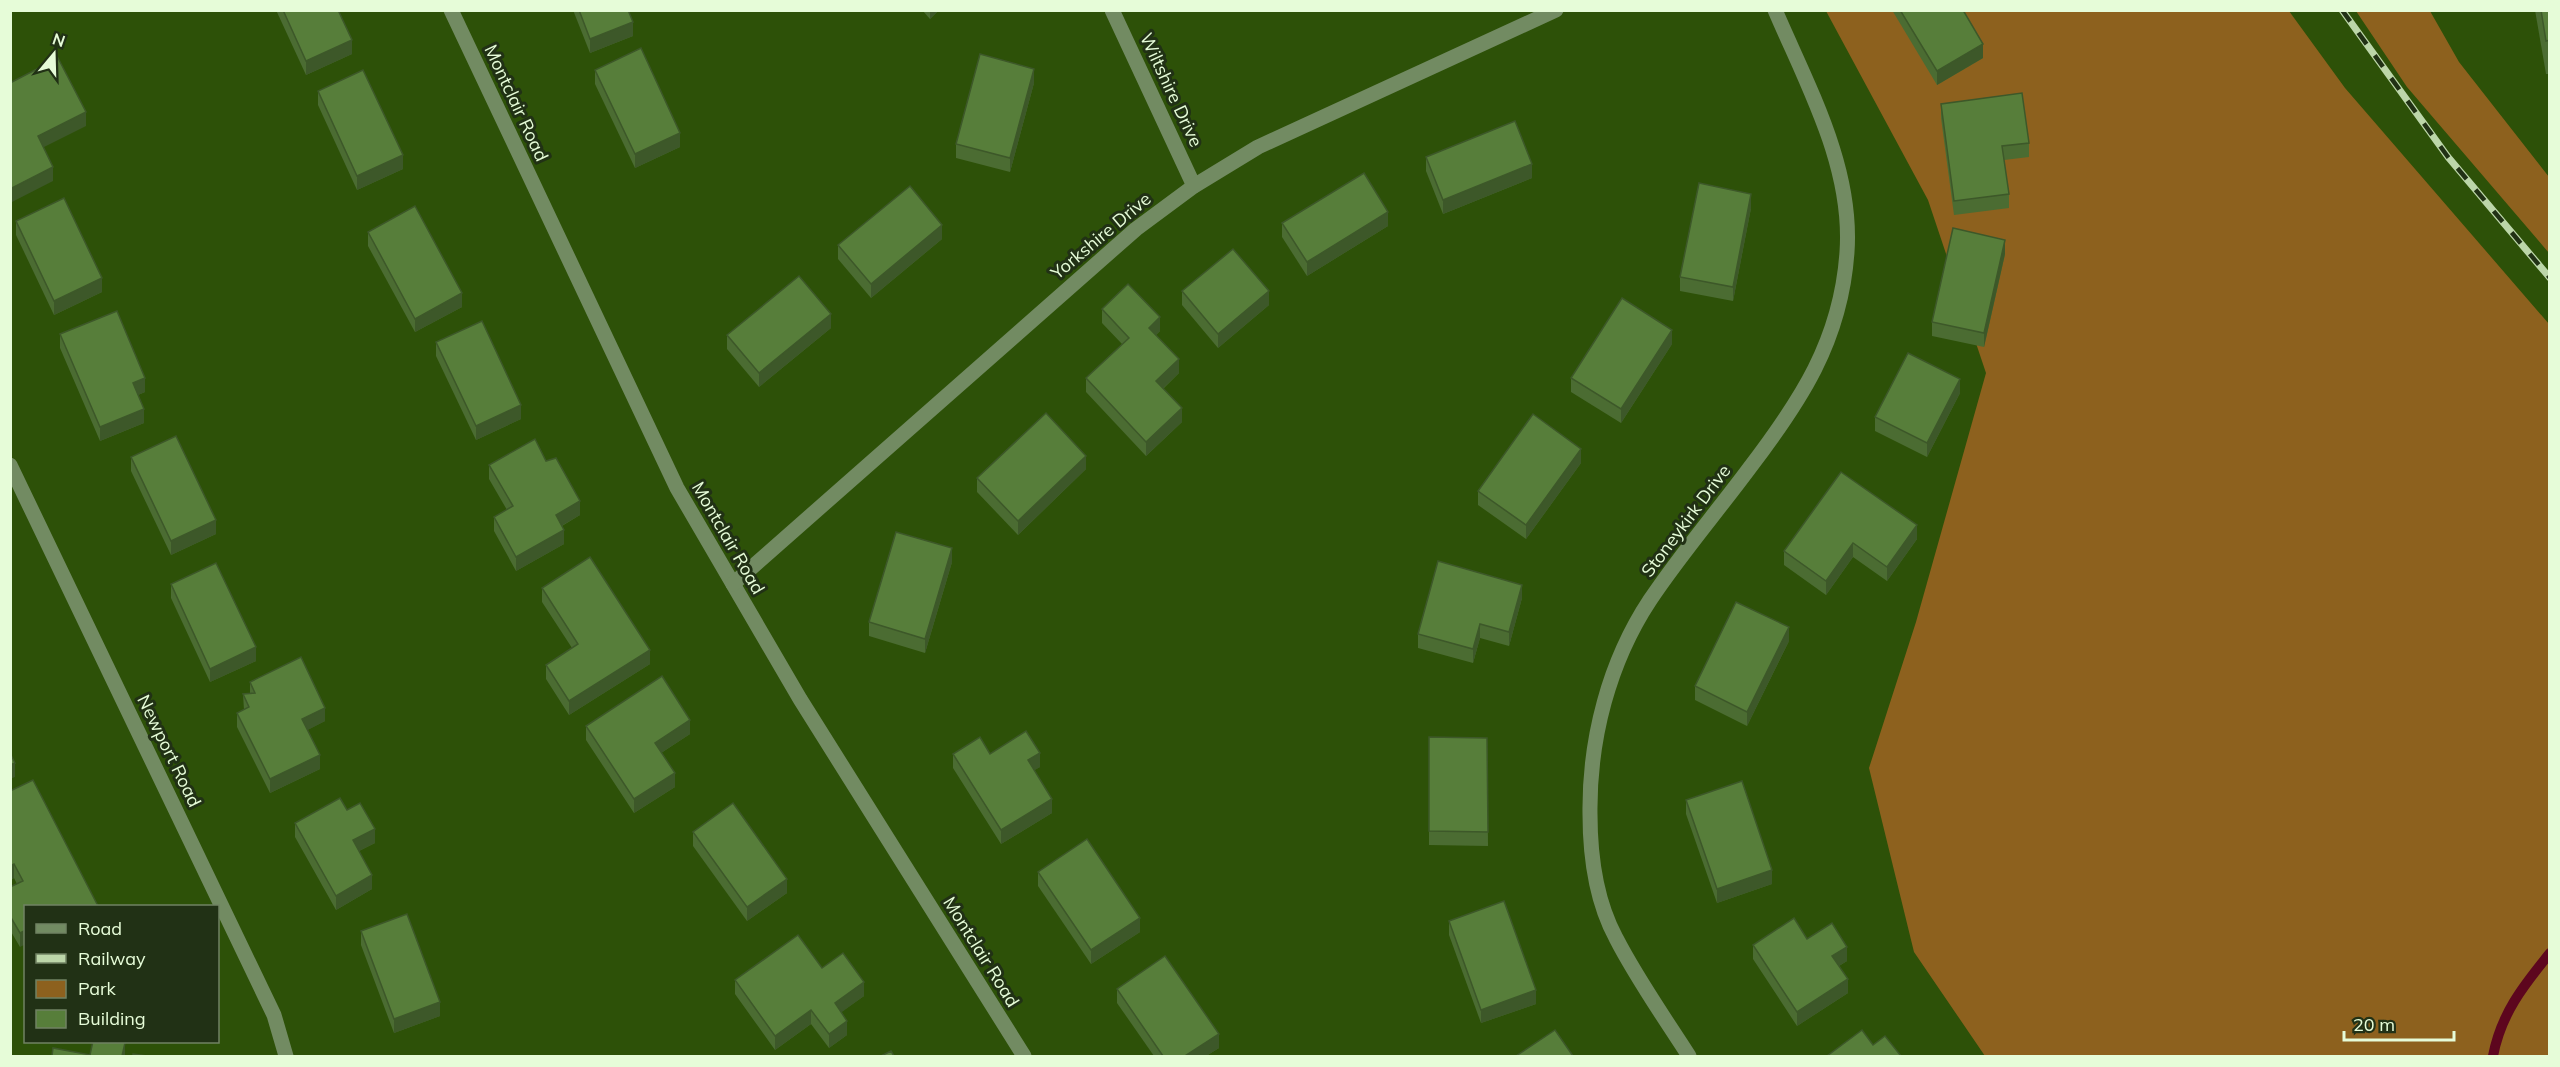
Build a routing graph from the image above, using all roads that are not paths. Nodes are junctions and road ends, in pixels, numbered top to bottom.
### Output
1 (451, 10) edge
2 (1112, 10) edge
3 (1556, 10) edge
4 (1775, 10) edge
5 (1194, 186) junction
6 (10, 465) edge
7 (733, 584) junction
8 (286, 1056) edge
9 (1024, 1056) edge
10 (1689, 1056) edge

1 - 7 street, Montclair Road
2 - 5 street, Wiltshire Drive
3 - 5 street, Yorkshire Drive
4 - 10 street, Stoneykirk Drive
5 - 7 street, Yorkshire Drive
6 - 8 street, Newport Road
7 - 9 street, Montclair Road

